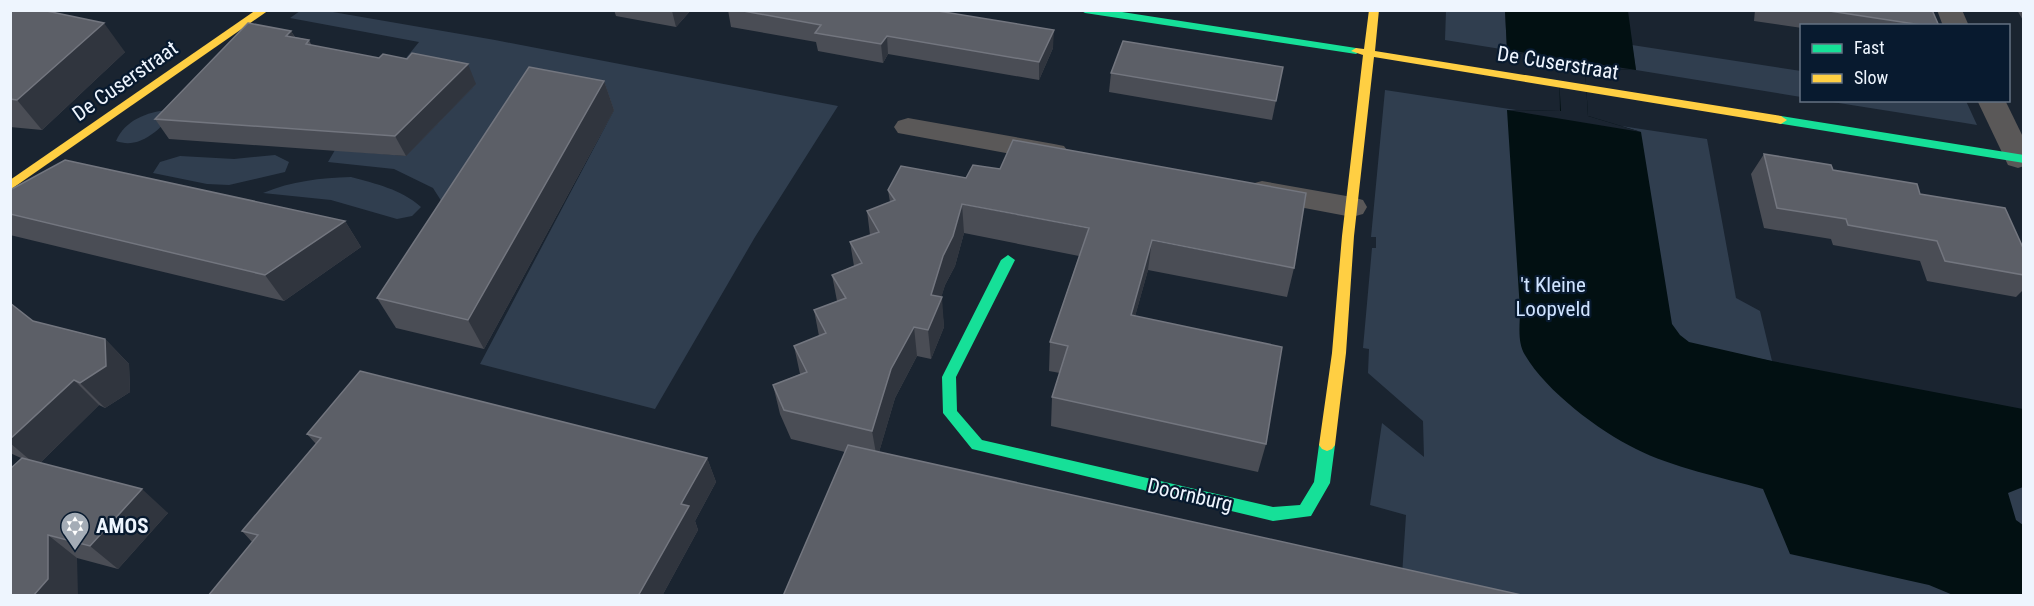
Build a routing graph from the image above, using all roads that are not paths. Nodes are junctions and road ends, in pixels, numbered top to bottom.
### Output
1 (264, 10) edge
2 (1085, 10) edge
3 (1374, 10) edge
4 (1949, 10) edge
5 (1955, 24) edge
6 (1368, 53) junction
7 (1992, 102) edge
8 (908, 127) dead end
9 (2020, 158) edge
10 (1084, 159) edge
11 (10, 186) edge
12 (1236, 186) edge
13 (1352, 207) junction
14 (1008, 260) dead end

1 - 11 street, De Cuserstraat
2 - 6 street, De Cuserstraat
3 - 6 street, Doornburg
4 - 5 street
6 - 9 street, De Cuserstraat
6 - 13 street, Doornburg
7 - 9 street
8 - 10 street
12 - 13 street
13 - 14 street, Doornburg

